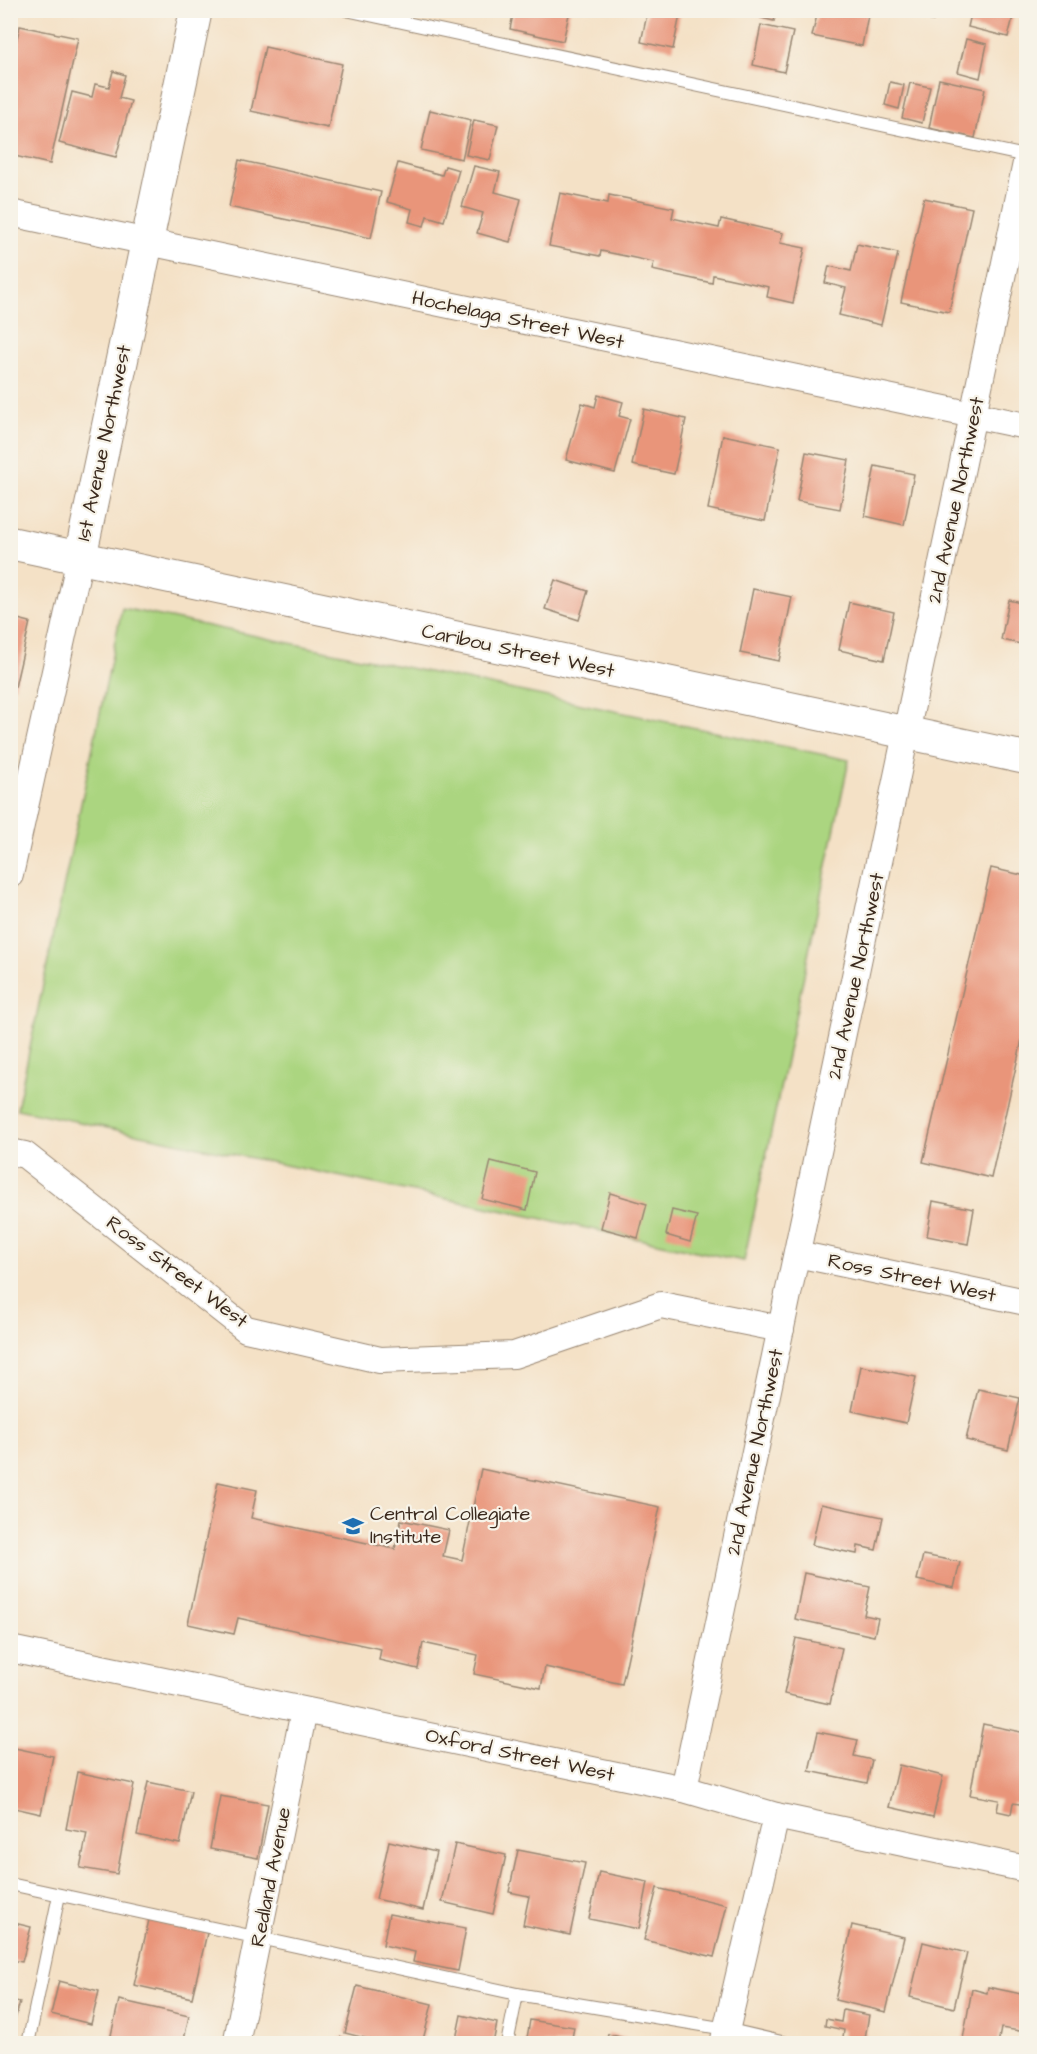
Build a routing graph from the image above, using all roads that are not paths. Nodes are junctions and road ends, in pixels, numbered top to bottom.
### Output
1 (196, 10) edge
2 (346, 10) edge
3 (1026, 156) edge
4 (1026, 163) edge
5 (10, 213) edge
6 (147, 242) junction
7 (974, 415) junction
8 (1026, 426) edge
9 (10, 543) edge
10 (80, 558) junction
11 (907, 733) junction
12 (1026, 758) edge
13 (10, 875) edge
14 (10, 1152) edge
15 (797, 1254) junction
16 (1026, 1302) edge
17 (781, 1329) junction
18 (10, 1649) edge
19 (304, 1711) junction
20 (684, 1789) junction
21 (776, 1816) junction
22 (1026, 1869) edge
23 (10, 1884) edge
24 (59, 1895) junction
25 (259, 1937) junction
26 (517, 1994) junction
27 (724, 2036) edge
28 (28, 2043) edge
29 (236, 2043) edge
30 (507, 2043) edge
31 (790, 2043) edge

1 - 6 street, 1st Avenue Northwest
2 - 3 lane
4 - 7 street, 2nd Avenue Northwest
5 - 6 street, Hochelaga Street West
6 - 7 street, Hochelaga Street West
6 - 10 street, 1st Avenue Northwest
7 - 8 street, Hochelaga Street West
7 - 11 street, 2nd Avenue Northwest
9 - 10 street, Caribou Street West
10 - 11 street, Caribou Street West
10 - 13 street, 1st Avenue Northwest
11 - 12 street, Caribou Street West
11 - 15 street, 2nd Avenue Northwest
14 - 17 street, Ross Street West
15 - 16 street, Ross Street West
15 - 17 street, 2nd Avenue Northwest
17 - 20 street, 2nd Avenue Northwest
18 - 19 street, Oxford Street West
19 - 20 street, Oxford Street West
19 - 25 street, Redland Avenue
20 - 21 street, Oxford Street West
21 - 22 street, Oxford Street West
21 - 27 street
23 - 24 lane
24 - 25 lane
24 - 28 lane
25 - 26 lane
25 - 29 street, Redland Avenue
26 - 27 lane
26 - 30 lane
27 - 31 lane

